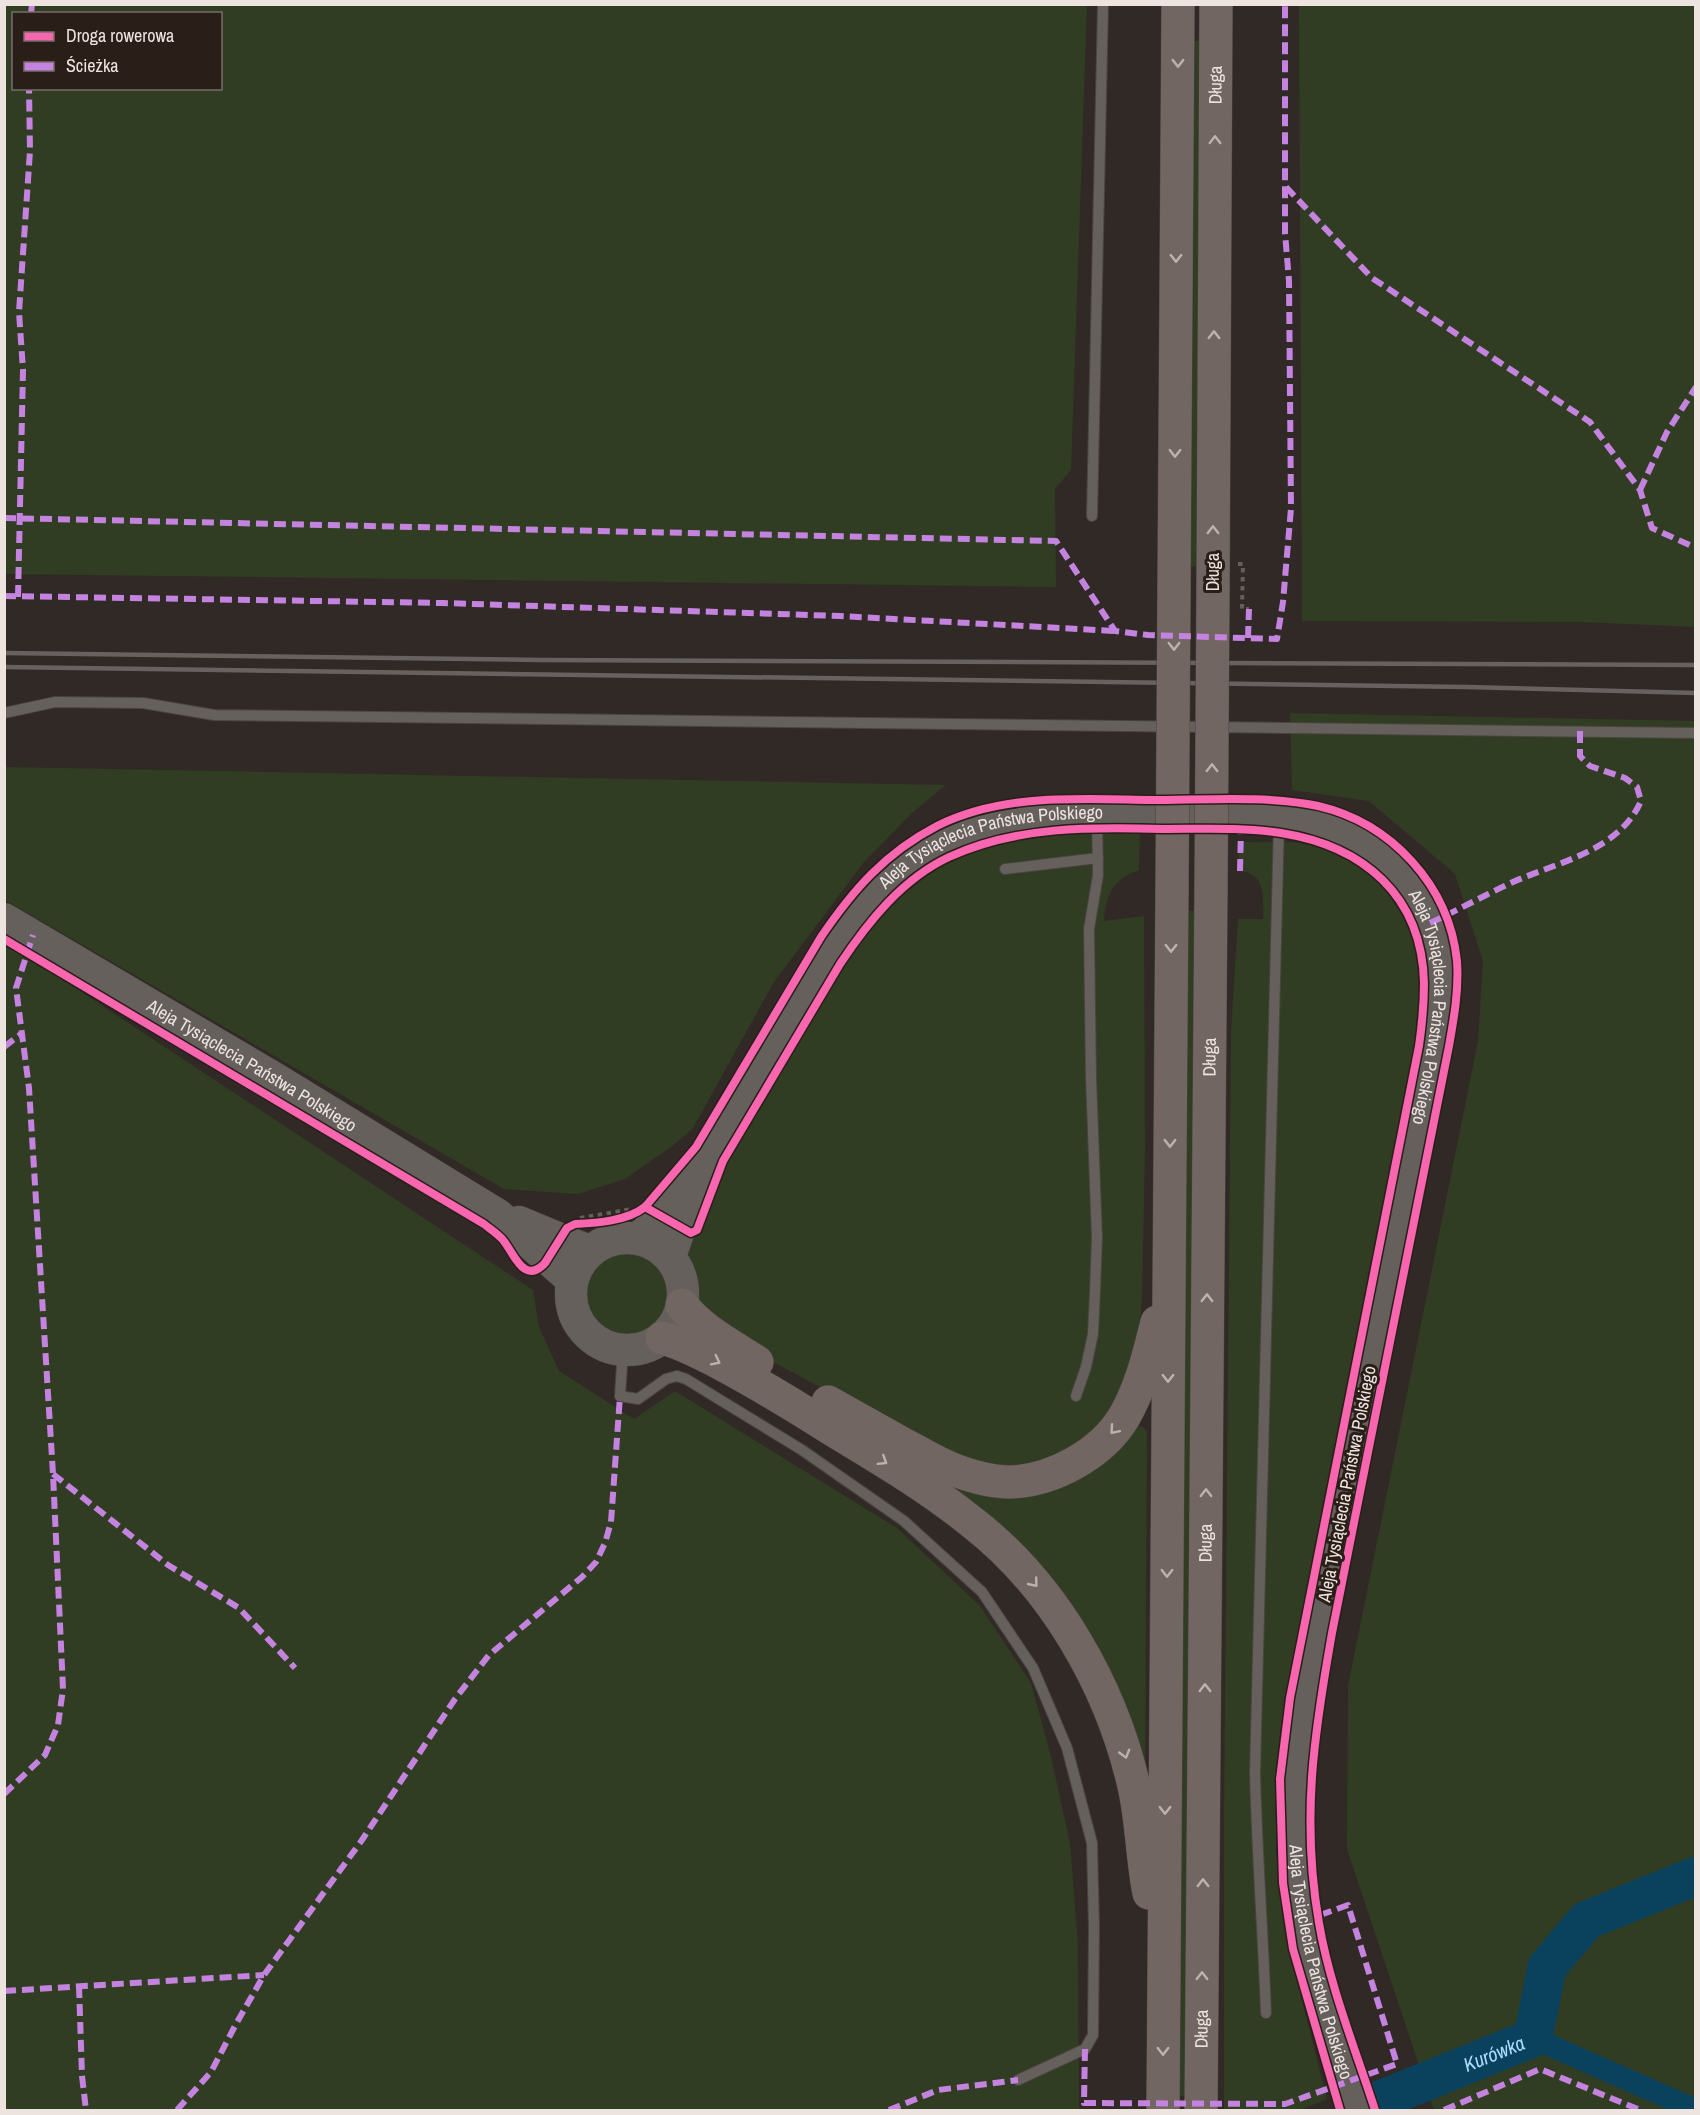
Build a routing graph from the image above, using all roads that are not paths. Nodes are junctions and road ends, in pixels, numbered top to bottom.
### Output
1 (1103, 4) edge
2 (1178, 4) edge
3 (1216, 4) edge
4 (1092, 516) dead end
5 (4, 713) edge
6 (1695, 733) edge
7 (1097, 814) junction
8 (1280, 819) junction
9 (1098, 858) junction
10 (1005, 869) dead end
11 (4, 919) edge
12 (709, 1156) junction
13 (498, 1215) junction
14 (638, 1238) junction
15 (589, 1251) junction
16 (670, 1256) junction
17 (1169, 1277) junction
18 (572, 1280) junction
19 (682, 1305) junction
20 (662, 1338) junction
21 (623, 1350) junction
22 (1076, 1396) dead end
23 (1164, 1972) junction
24 (1266, 2013) dead end
25 (1018, 2080) dead end
26 (1163, 2104) edge
27 (1201, 2104) edge
28 (1357, 2110) edge

1 - 4 lane
2 -> 17 highway, bridge
27 -> 3 highway, Długa, bridge
5 - 6 lane
7 - 8 street, Aleja Tysiąclecia Państwa Polskiego
7 - 9 lane
7 - 12 street, Aleja Tysiąclecia Państwa Polskiego
8 - 24 lane
8 - 28 street, Aleja Tysiąclecia Państwa Polskiego
9 - 10 lane
9 - 22 lane
11 - 13 street, Aleja Tysiąclecia Państwa Polskiego
12 - 14 street, Aleja Tysiąclecia Państwa Polskiego
12 - 16 street, Aleja Tysiąclecia Państwa Polskiego
13 - 15 street, Aleja Tysiąclecia Państwa Polskiego
13 - 18 street, Aleja Tysiąclecia Państwa Polskiego
14 - 15 street
14 - 16 street
15 - 18 street
16 - 19 street
17 -> 19 highway
17 -> 23 highway
18 - 21 street
19 - 20 street
20 - 21 street
20 -> 23 highway
21 - 25 lane
23 -> 26 highway

